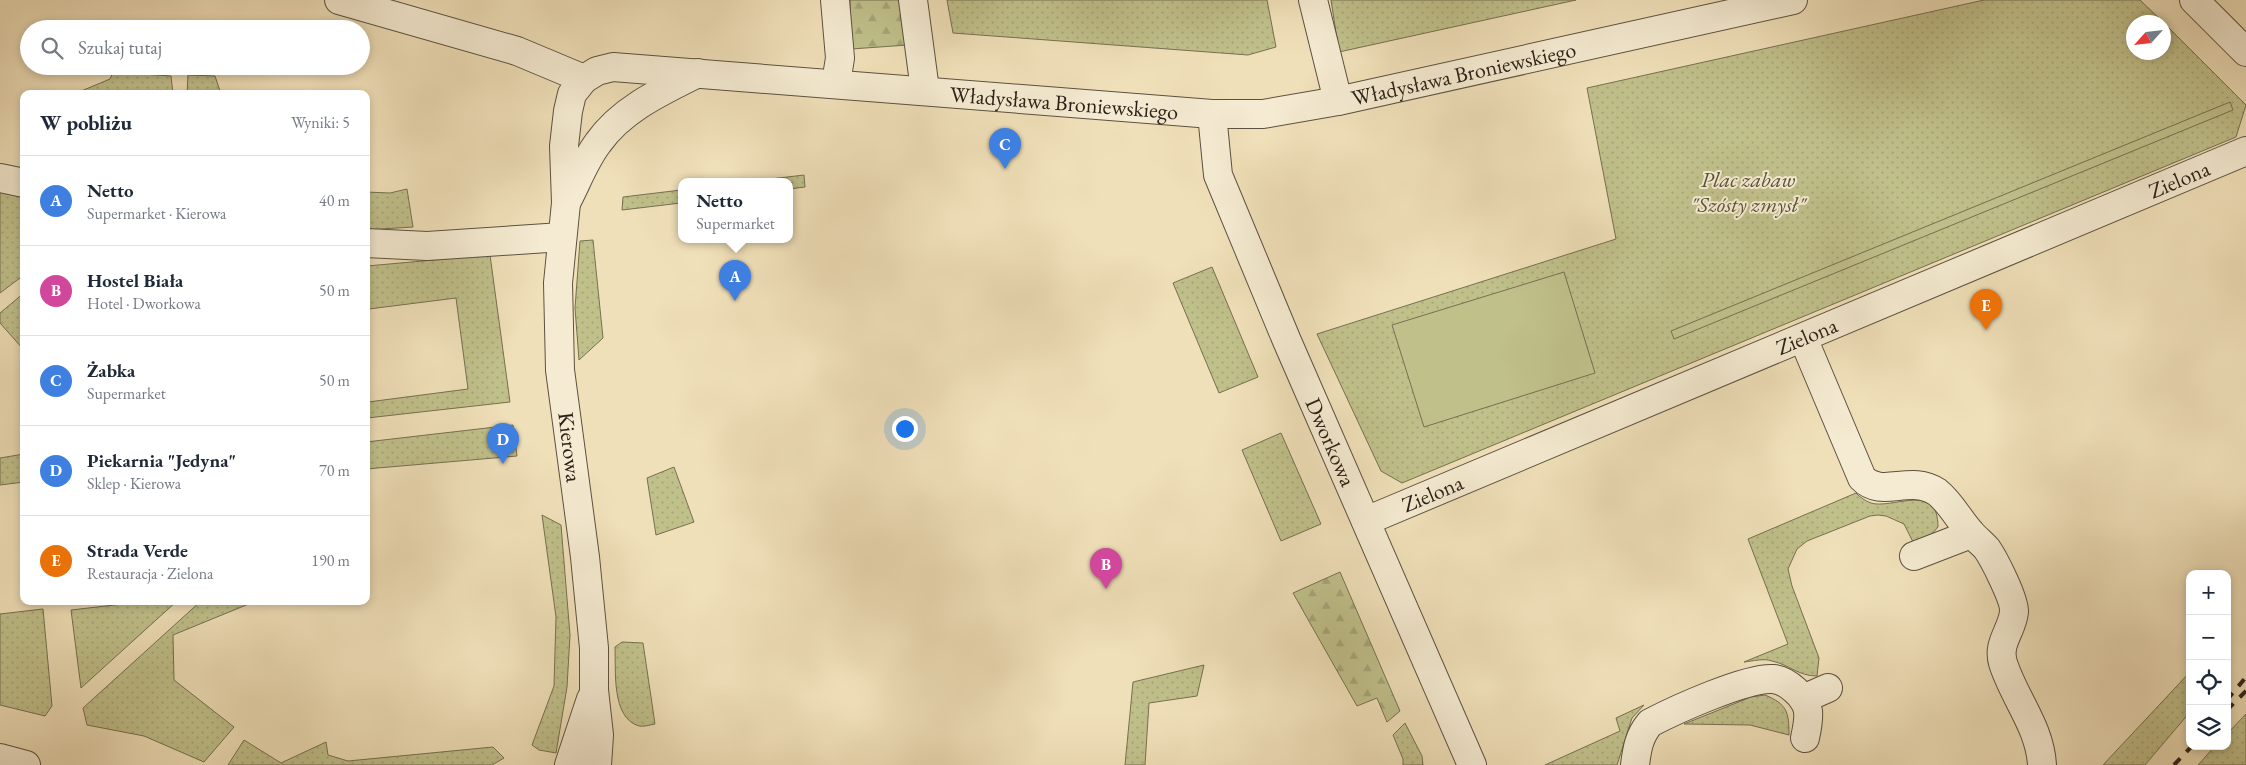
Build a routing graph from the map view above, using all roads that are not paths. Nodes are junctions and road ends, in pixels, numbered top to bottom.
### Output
1 (339, 0) edge
2 (835, 0) edge
3 (913, 0) edge
4 (1313, 0) edge
5 (1793, 0) edge
6 (2194, 0) edge
7 (1727, 7) edge
8 (2246, 52) edge
9 (700, 72) junction
10 (584, 79) junction
11 (836, 83) junction
12 (925, 90) junction
13 (1338, 101) junction
14 (1212, 114) junction
15 (2246, 151) edge
16 (0, 178) edge
17 (20, 182) edge
18 (566, 202) junction
19 (562, 237) junction
20 (370, 243) edge
21 (1803, 338) junction
22 (1366, 521) junction
23 (1971, 534) junction
24 (1914, 556) dead end
25 (1828, 688) dead end
26 (594, 690) junction
27 (1803, 699) junction
28 (1806, 738) dead end
29 (0, 758) edge
30 (26, 765) edge
31 (569, 765) edge
32 (597, 765) edge
33 (1472, 765) edge
34 (1635, 765) edge
35 (2042, 765) edge

1 - 10 street
2 - 11 street
3 - 12 street
4 - 13 street
5 - 7 street, Władysława Broniewskiego
6 - 8 street
7 - 13 street, Władysława Broniewskiego
9 - 10 street, Władysława Broniewskiego
9 - 11 street, Władysława Broniewskiego
9 - 18 street, Kierowa
10 - 18 street, Kierowa
11 - 12 street, Władysława Broniewskiego
12 - 14 street, Władysława Broniewskiego
13 - 14 street, Władysława Broniewskiego
14 - 22 street, Dworkowa
15 - 21 street, Zielona
16 - 17 street
18 - 19 street, Kierowa
19 - 20 street
19 - 26 street, Kierowa
21 - 22 street, Zielona
21 - 23 street
22 - 33 street, Dworkowa
23 - 24 street
23 - 35 street
25 - 27 street
26 - 31 street, Kierowa
26 - 32 street, Kierowa
27 - 28 street
27 - 34 street
29 - 30 street

